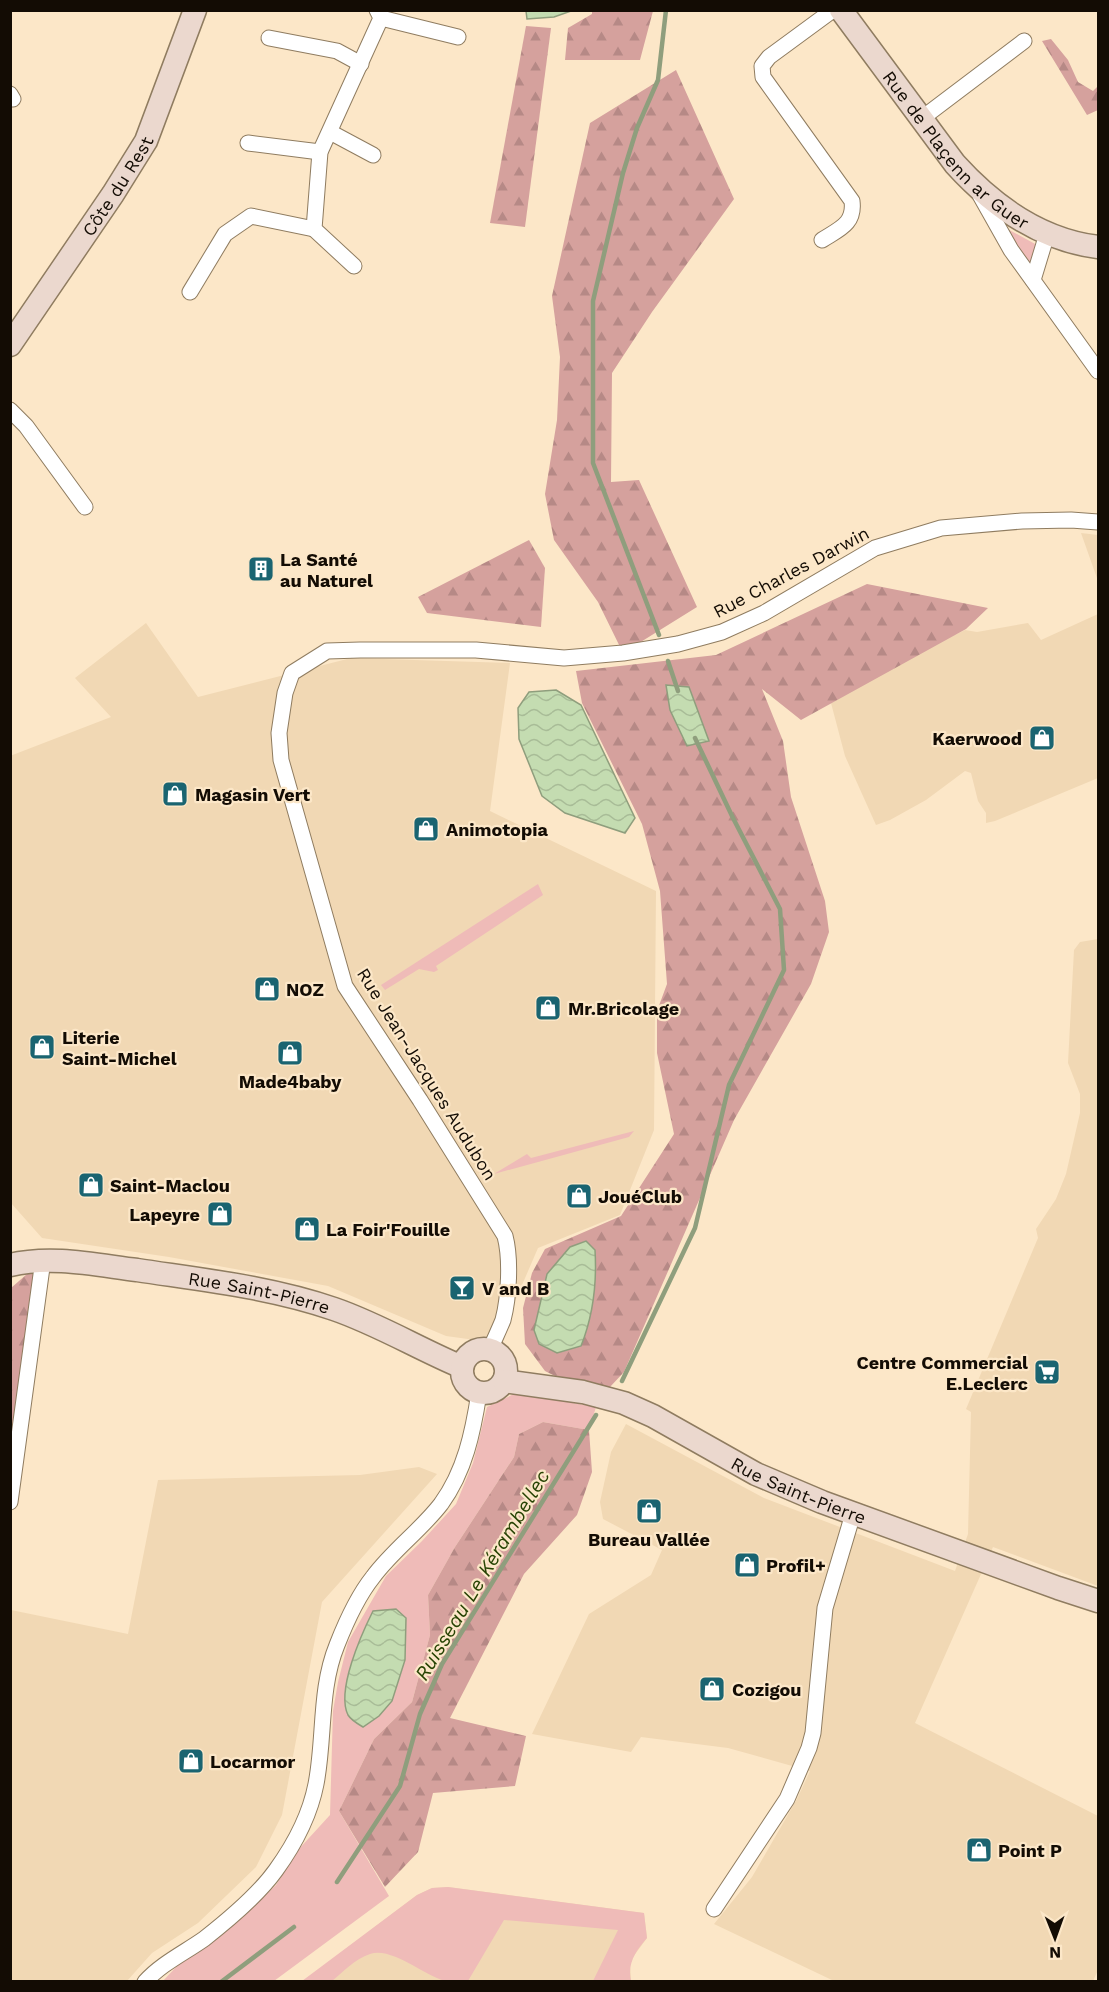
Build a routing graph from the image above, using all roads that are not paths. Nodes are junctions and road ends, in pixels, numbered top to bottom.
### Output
1 (195, 10) edge
2 (833, 10) edge
3 (841, 10) edge
4 (379, 14) edge
5 (458, 37) dead end
6 (269, 38) dead end
7 (1024, 41) dead end
8 (361, 64) junction
9 (921, 119) junction
10 (330, 132) junction
11 (248, 143) dead end
12 (320, 152) junction
13 (373, 155) dead end
14 (976, 187) junction
15 (314, 229) junction
16 (1047, 234) junction
17 (822, 240) dead end
18 (1098, 247) edge
19 (354, 266) dead end
20 (1033, 280) junction
21 (190, 292) dead end
22 (10, 345) edge
23 (1098, 370) edge
24 (10, 410) edge
25 (85, 507) dead end
26 (1098, 522) edge
27 (292, 673) joint
28 (10, 1249) edge
29 (43, 1260) junction
30 (10, 1265) edge
31 (490, 1350) junction
32 (462, 1367) junction
33 (504, 1381) junction
34 (479, 1393) junction
35 (10, 1502) edge
36 (853, 1514) junction
37 (1098, 1601) edge
38 (714, 1909) dead end
39 (145, 1982) edge

1 - 22 main road, Côte du Rest
2 - 17 street
3 - 9 main road, Rue de Plaçenn ar Guer
4 - 5 street
4 - 8 street
6 - 8 street
7 - 9 street
8 - 10 street
9 - 14 main road, Rue de Plaçenn ar Guer
10 - 12 street
10 - 13 street
11 - 12 street
12 - 15 street
14 - 16 main road, Rue de Plaçenn ar Guer
14 - 20 street
15 - 19 street
15 - 21 street
16 - 18 main road, Rue de Plaçenn ar Guer
16 - 20 street
20 - 23 street
24 - 25 street
26 - 27 street, Rue Charles Darwin
27 - 31 street, Rue Jean-Jacques Audubon
28 - 29 main road, Rue Saint-Pierre
29 - 30 main road, Rue Saint-Pierre
29 - 32 main road, Rue Saint-Pierre
29 - 35 street
31 - 32 main road
31 - 33 main road
32 - 34 main road
33 - 34 main road
33 - 36 main road, Rue Saint-Pierre
34 - 39 street
36 - 37 main road, Rue Saint-Pierre
36 - 38 street

